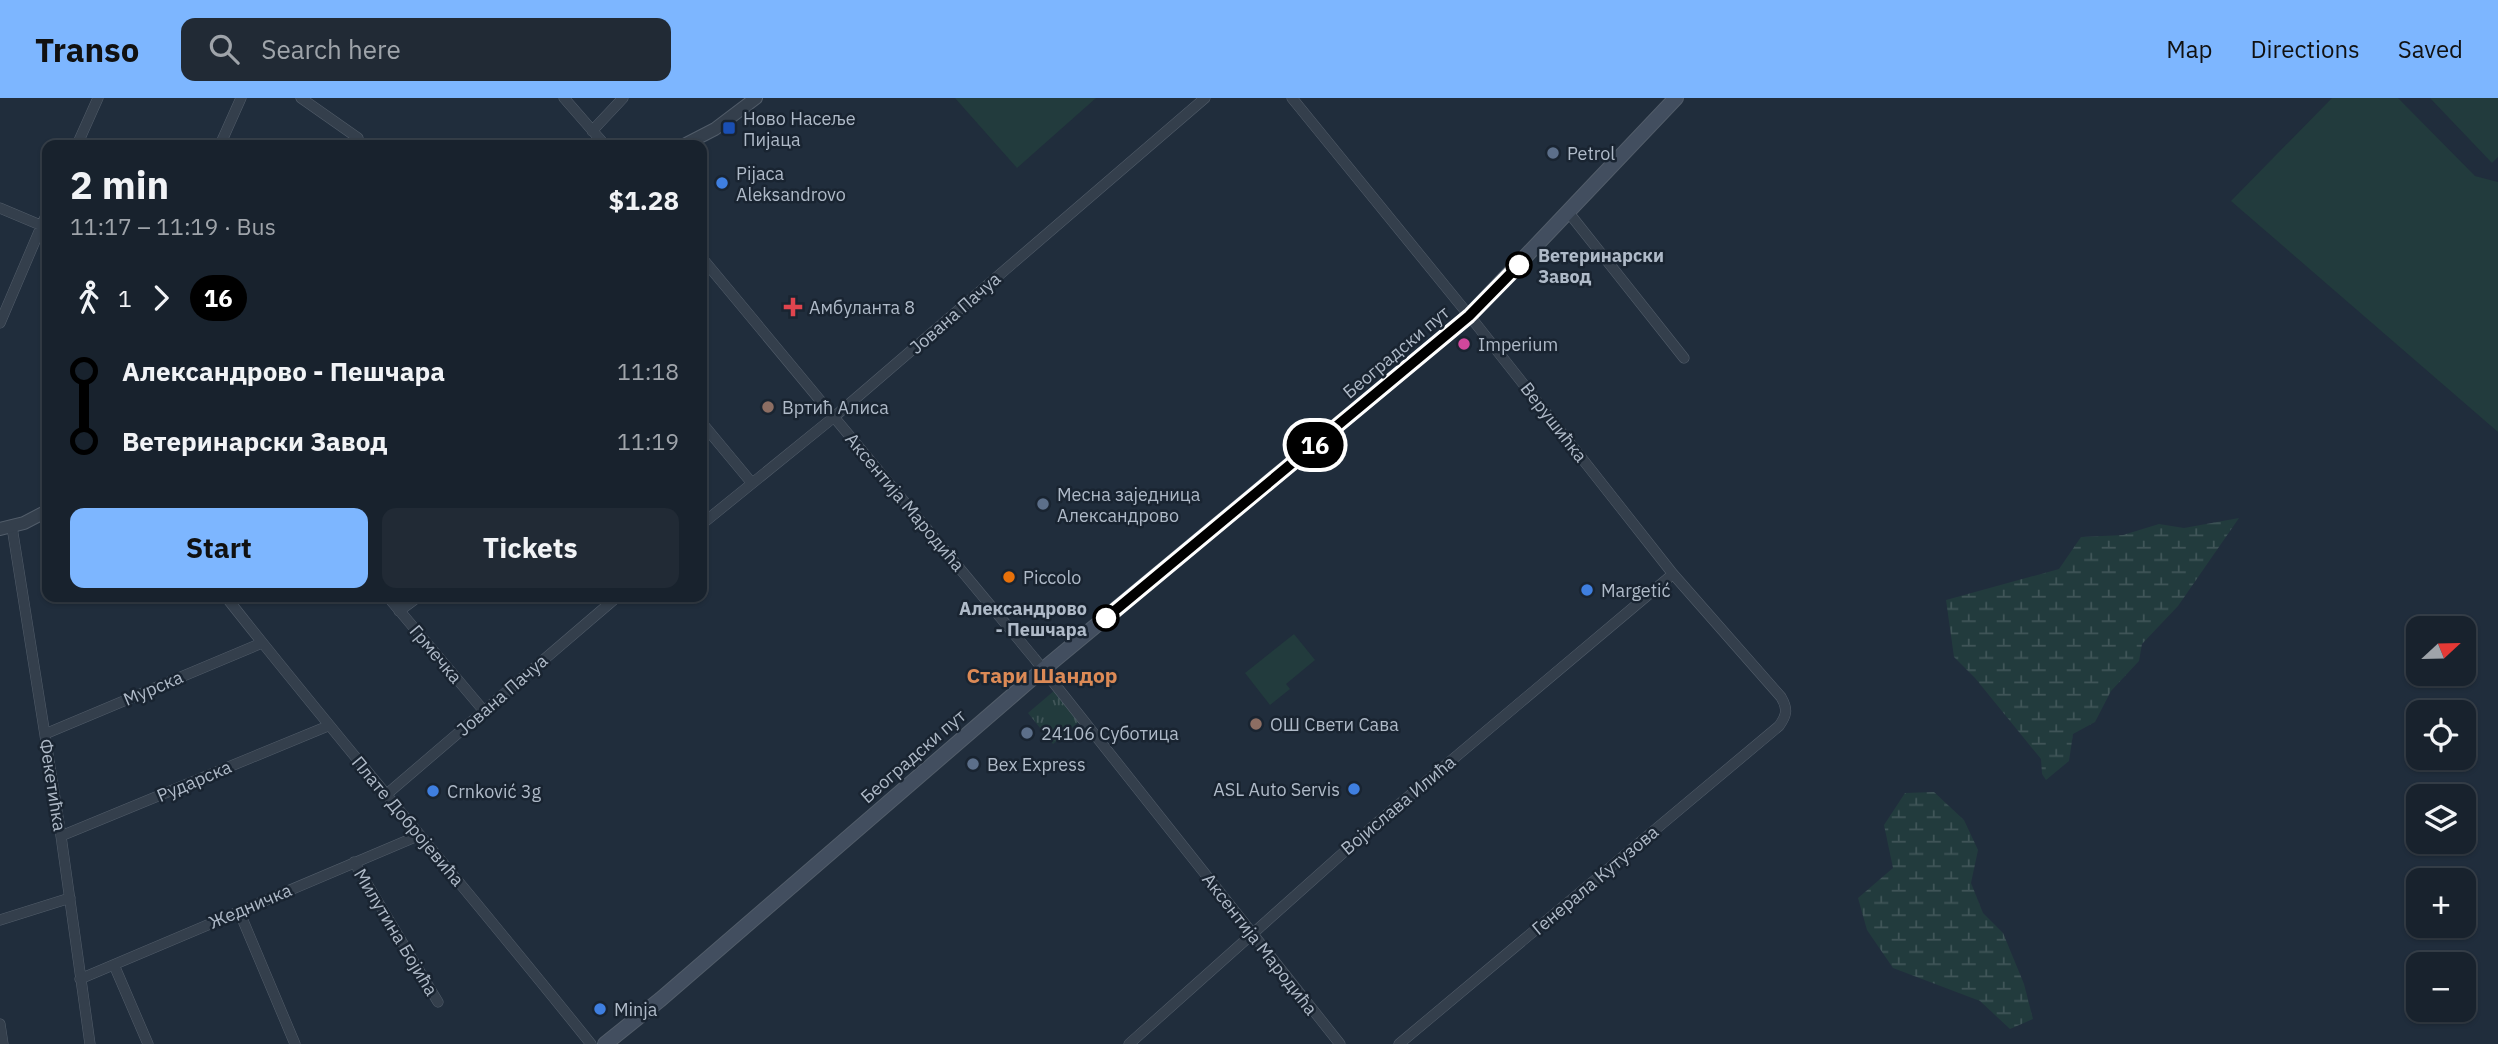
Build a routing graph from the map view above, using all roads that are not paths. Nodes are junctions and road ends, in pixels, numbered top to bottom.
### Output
1 (98, 98) edge
2 (241, 98) edge
3 (301, 98) edge
4 (564, 98) edge
5 (623, 98) edge
6 (756, 98) edge
7 (1205, 98) edge
8 (1292, 98) edge
9 (1675, 98) edge
10 (592, 131) junction
11 (358, 138) dead end
12 (79, 140) edge
13 (222, 140) edge
14 (600, 140) edge
15 (694, 140) edge
16 (0, 208) edge
17 (1569, 213) junction
18 (42, 225) edge
19 (42, 230) edge
20 (707, 264) edge
21 (1469, 316) junction
22 (0, 323) edge
23 (1684, 358) dead end
24 (834, 417) junction
25 (707, 430) edge
26 (751, 482) junction
27 (42, 513) edge
28 (707, 520) edge
29 (6, 528) edge
30 (1673, 573) junction
31 (230, 602) edge
32 (392, 602) edge
33 (411, 602) edge
34 (611, 602) edge
35 (399, 611) junction
36 (262, 643) junction
37 (1043, 670) junction
38 (484, 711) junction
39 (1787, 713) joint
40 (328, 726) junction
41 (45, 734) junction
42 (387, 794) junction
43 (420, 835) junction
44 (61, 836) junction
45 (354, 862) junction
46 (70, 898) junction
47 (239, 911) junction
48 (0, 920) edge
49 (1252, 932) junction
50 (114, 965) junction
51 (80, 979) junction
52 (438, 1002) dead end
53 (0, 1024) edge
54 (3, 1044) edge
55 (90, 1044) edge
56 (148, 1044) edge
57 (295, 1044) edge
58 (591, 1044) edge
59 (605, 1044) edge
60 (1129, 1044) edge
61 (1340, 1044) edge
62 (1399, 1044) edge

1 - 12 street
2 - 13 street
3 - 11 street
4 - 10 street
5 - 10 street
6 - 15 street
7 - 24 street, Јована Пачуа
8 - 21 street, Верушићка
9 - 17 main road, Београдски пут
10 - 14 street
16 - 18 street
17 - 21 main road, Београдски пут
17 - 23 street
19 - 22 street
20 - 24 street, Аксентија Мародића
21 - 30 street, Верушићка
21 - 37 main road, Београдски пут
24 - 26 street, Јована Пачуа
24 - 37 street, Аксентија Мародића
25 - 26 street
26 - 28 street, Јована Пачуа
27 - 29 street
29 - 41 street, Фекетићка
30 - 39 street, Верушићка
30 - 49 street, Војислава Илића
31 - 36 street, Плате Добројевића
32 - 35 street, Грмечка
33 - 35 street
34 - 38 street, Јована Пачуа
35 - 38 street, Грмечка
36 - 40 street, Плате Добројевића
36 - 41 street, Мурска
37 - 49 street, Аксентија Мародића
37 - 59 main road, Београдски пут
38 - 42 street, Јована Пачуа
39 - 62 street, Генерала Кутузова
40 - 42 street, Плате Добројевића
40 - 44 street, Рударска
41 - 44 street, Фекетићка
42 - 43 street, Плате Добројевића
43 - 45 street, Жедничка
43 - 58 street, Плате Добројевића
44 - 46 street, Фекетићка
45 - 47 street, Жедничка
45 - 52 street, Милутина Бојића
46 - 48 street
46 - 51 street, Фекетићка
47 - 50 street, Жедничка
47 - 57 street
49 - 60 street, Војислава Илића
49 - 61 street, Аксентија Мародића
50 - 51 street, Жедничка
50 - 56 street
51 - 55 street, Фекетићка
53 - 54 street

